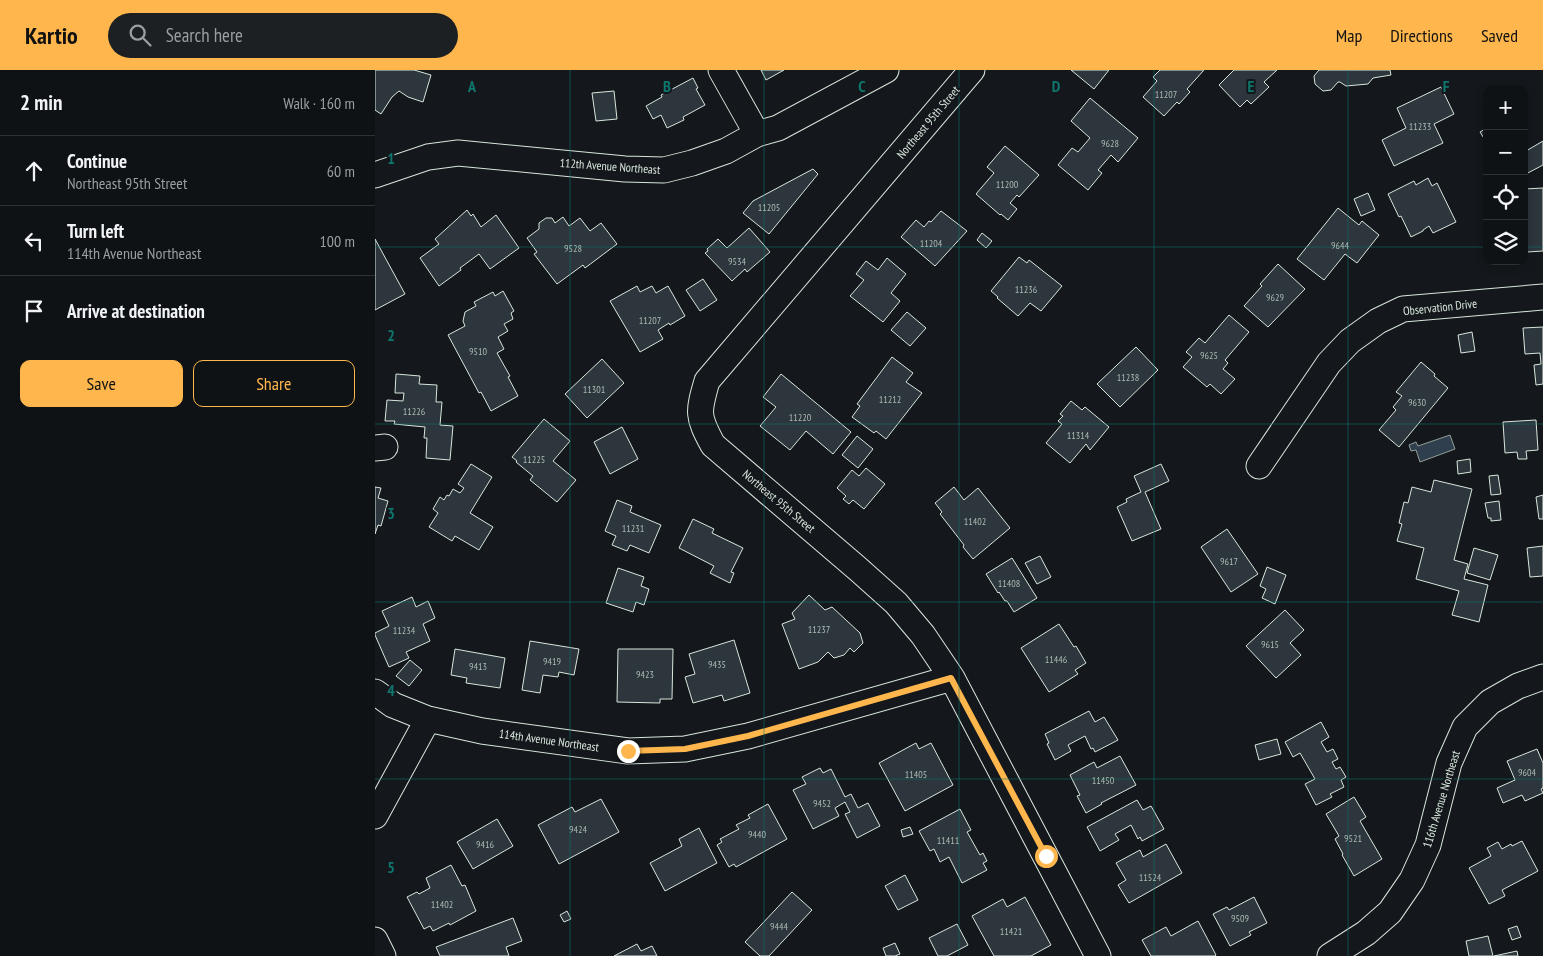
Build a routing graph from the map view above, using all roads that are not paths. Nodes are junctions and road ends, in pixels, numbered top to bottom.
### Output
1 (721, 70) edge
2 (886, 70) edge
3 (972, 70) edge
4 (757, 134) junction
5 (375, 175) edge
6 (1543, 297) edge
7 (1259, 466) dead end
8 (1543, 677) edge
9 (951, 678) junction
10 (375, 692) edge
11 (428, 719) junction
12 (375, 816) edge
13 (375, 940) edge
14 (383, 956) edge
15 (1098, 956) edge
16 (1329, 956) edge

1 - 4 street
2 - 4 street, 112th Avenue Northeast
3 - 9 street, Northeast 95th Street
4 - 5 street, 112th Avenue Northeast
6 - 7 street, Observation Drive
8 - 16 street, 116th Avenue Northeast
9 - 11 street, 114th Avenue Northeast
9 - 15 street, Northeast 95th Street
10 - 11 street, 114th Avenue Northeast
11 - 12 street
13 - 14 street

